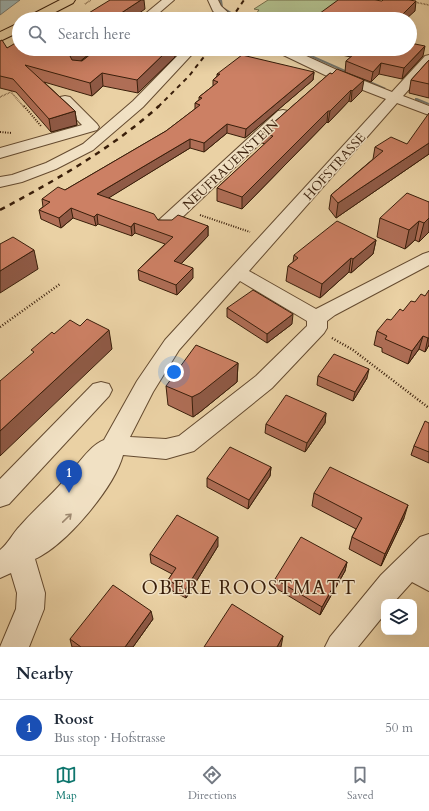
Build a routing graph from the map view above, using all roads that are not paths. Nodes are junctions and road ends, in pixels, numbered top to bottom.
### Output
1 (69, 0) edge
2 (169, 0) edge
3 (213, 0) edge
4 (46, 12) edge
5 (154, 12) edge
6 (217, 12) edge
7 (12, 30) edge
8 (0, 37) edge
9 (184, 56) edge
10 (296, 56) edge
11 (429, 59) edge
12 (332, 73) junction
13 (320, 83) edge
14 (395, 98) junction
15 (64, 100) edge
16 (296, 104) edge
17 (429, 111) edge
18 (0, 153) edge
19 (0, 182) edge
20 (165, 224) edge
21 (429, 258) edge
22 (238, 272) junction
23 (317, 323) junction
24 (101, 390) dead end
25 (114, 444) junction
26 (0, 496) edge
27 (6, 561) edge
28 (423, 563) edge
29 (14, 647) edge
30 (340, 647) edge

1 - 4 main road
2 - 5 street
3 - 6 street
7 - 8 main road
9 - 19 street
10 - 12 street
11 - 14 street, HOFSTRASSE
12 - 13 street
12 - 14 street
14 - 17 street
14 - 22 street, HOFSTRASSE
15 - 18 street
16 - 20 street, NEUFRAUENSTEIN
21 - 23 street
22 - 23 street
22 - 25 street, HOFSTRASSE
23 - 25 street
24 - 26 street
25 - 27 street, HOFSTRASSE
27 - 29 street
28 - 30 street

